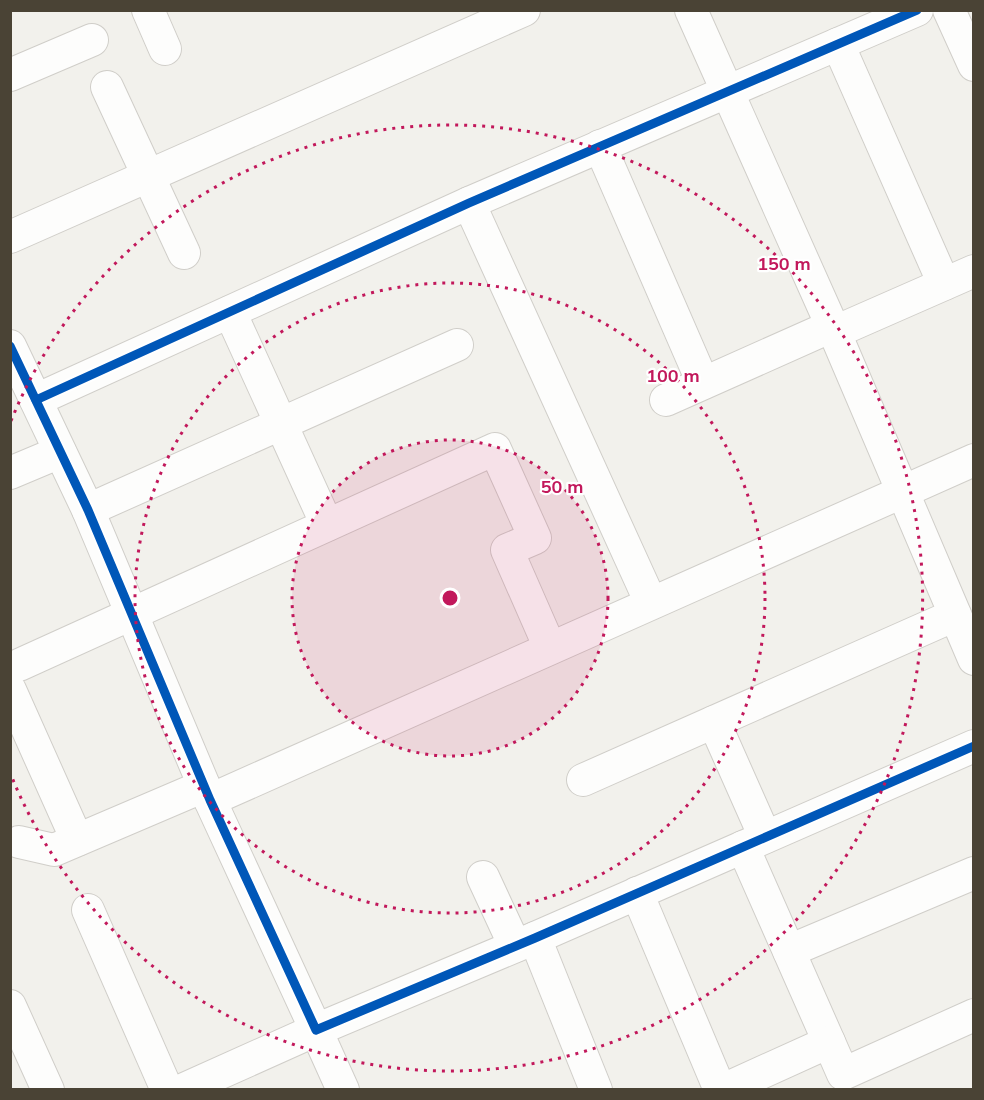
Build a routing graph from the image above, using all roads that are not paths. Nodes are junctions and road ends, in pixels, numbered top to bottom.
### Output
1 (148, 10) edge
2 (524, 10) edge
3 (691, 10) edge
4 (917, 10) edge
5 (948, 10) edge
6 (92, 40) dead end
7 (838, 44) junction
8 (165, 49) dead end
9 (974, 65) edge
10 (10, 75) edge
11 (107, 87) dead end
12 (726, 92) junction
13 (600, 146) junction
14 (148, 176) junction
15 (469, 203) junction
16 (10, 237) edge
17 (184, 254) dead end
18 (974, 271) edge
19 (944, 284) junction
20 (230, 312) junction
21 (834, 329) junction
22 (457, 345) dead end
23 (11, 347) edge
24 (703, 383) junction
25 (36, 400) junction
26 (666, 400) dead end
27 (281, 423) junction
28 (60, 452) junction
29 (974, 460) edge
30 (10, 473) edge
31 (903, 491) junction
32 (88, 510) junction
33 (327, 525) junction
34 (651, 603) junction
35 (132, 613) junction
36 (955, 615) junction
37 (549, 648) junction
38 (974, 659) edge
39 (15, 677) edge
40 (714, 722) junction
41 (974, 746) edge
42 (583, 780) dead end
43 (207, 793) junction
44 (77, 840) junction
45 (19, 842) dead end
46 (754, 842) junction
47 (974, 873) edge
48 (483, 877) dead end
49 (637, 893) junction
50 (88, 910) dead end
51 (525, 942) junction
52 (789, 951) junction
53 (10, 1006) edge
54 (974, 1015) edge
55 (316, 1030) junction
56 (829, 1042) junction
57 (48, 1089) edge
58 (180, 1089) edge
59 (343, 1089) edge
60 (596, 1089) edge
61 (721, 1089) edge

1 - 8 street
2 - 14 street
3 - 12 street
4 - 7 street
5 - 9 street
6 - 10 street
7 - 12 street
7 - 19 street
11 - 14 street
12 - 13 street
12 - 21 street
13 - 15 street
13 - 24 street
14 - 16 street
14 - 17 street
15 - 20 street
15 - 34 street
18 - 19 street
19 - 21 street
20 - 25 street
20 - 27 street
21 - 24 street
21 - 31 street
22 - 27 street
23 - 25 street
24 - 26 street
25 - 28 street
27 - 32 street
27 - 33 street
28 - 30 street
28 - 32 street
29 - 31 street
31 - 34 street
31 - 36 street
32 - 35 street
33 - 35 street
33 - 37 street
34 - 37 street
35 - 39 street
35 - 43 street
36 - 38 street
36 - 40 street
37 - 43 street
39 - 44 street
40 - 42 street
40 - 46 street
41 - 46 street
43 - 44 street
43 - 55 street
44 - 45 street
46 - 49 street
46 - 52 street
47 - 52 street
48 - 51 street
49 - 51 street
49 - 61 street
50 - 58 street
51 - 55 street
51 - 60 street
52 - 56 street
53 - 57 street
54 - 56 street
55 - 58 street
55 - 59 street
56 - 61 street

